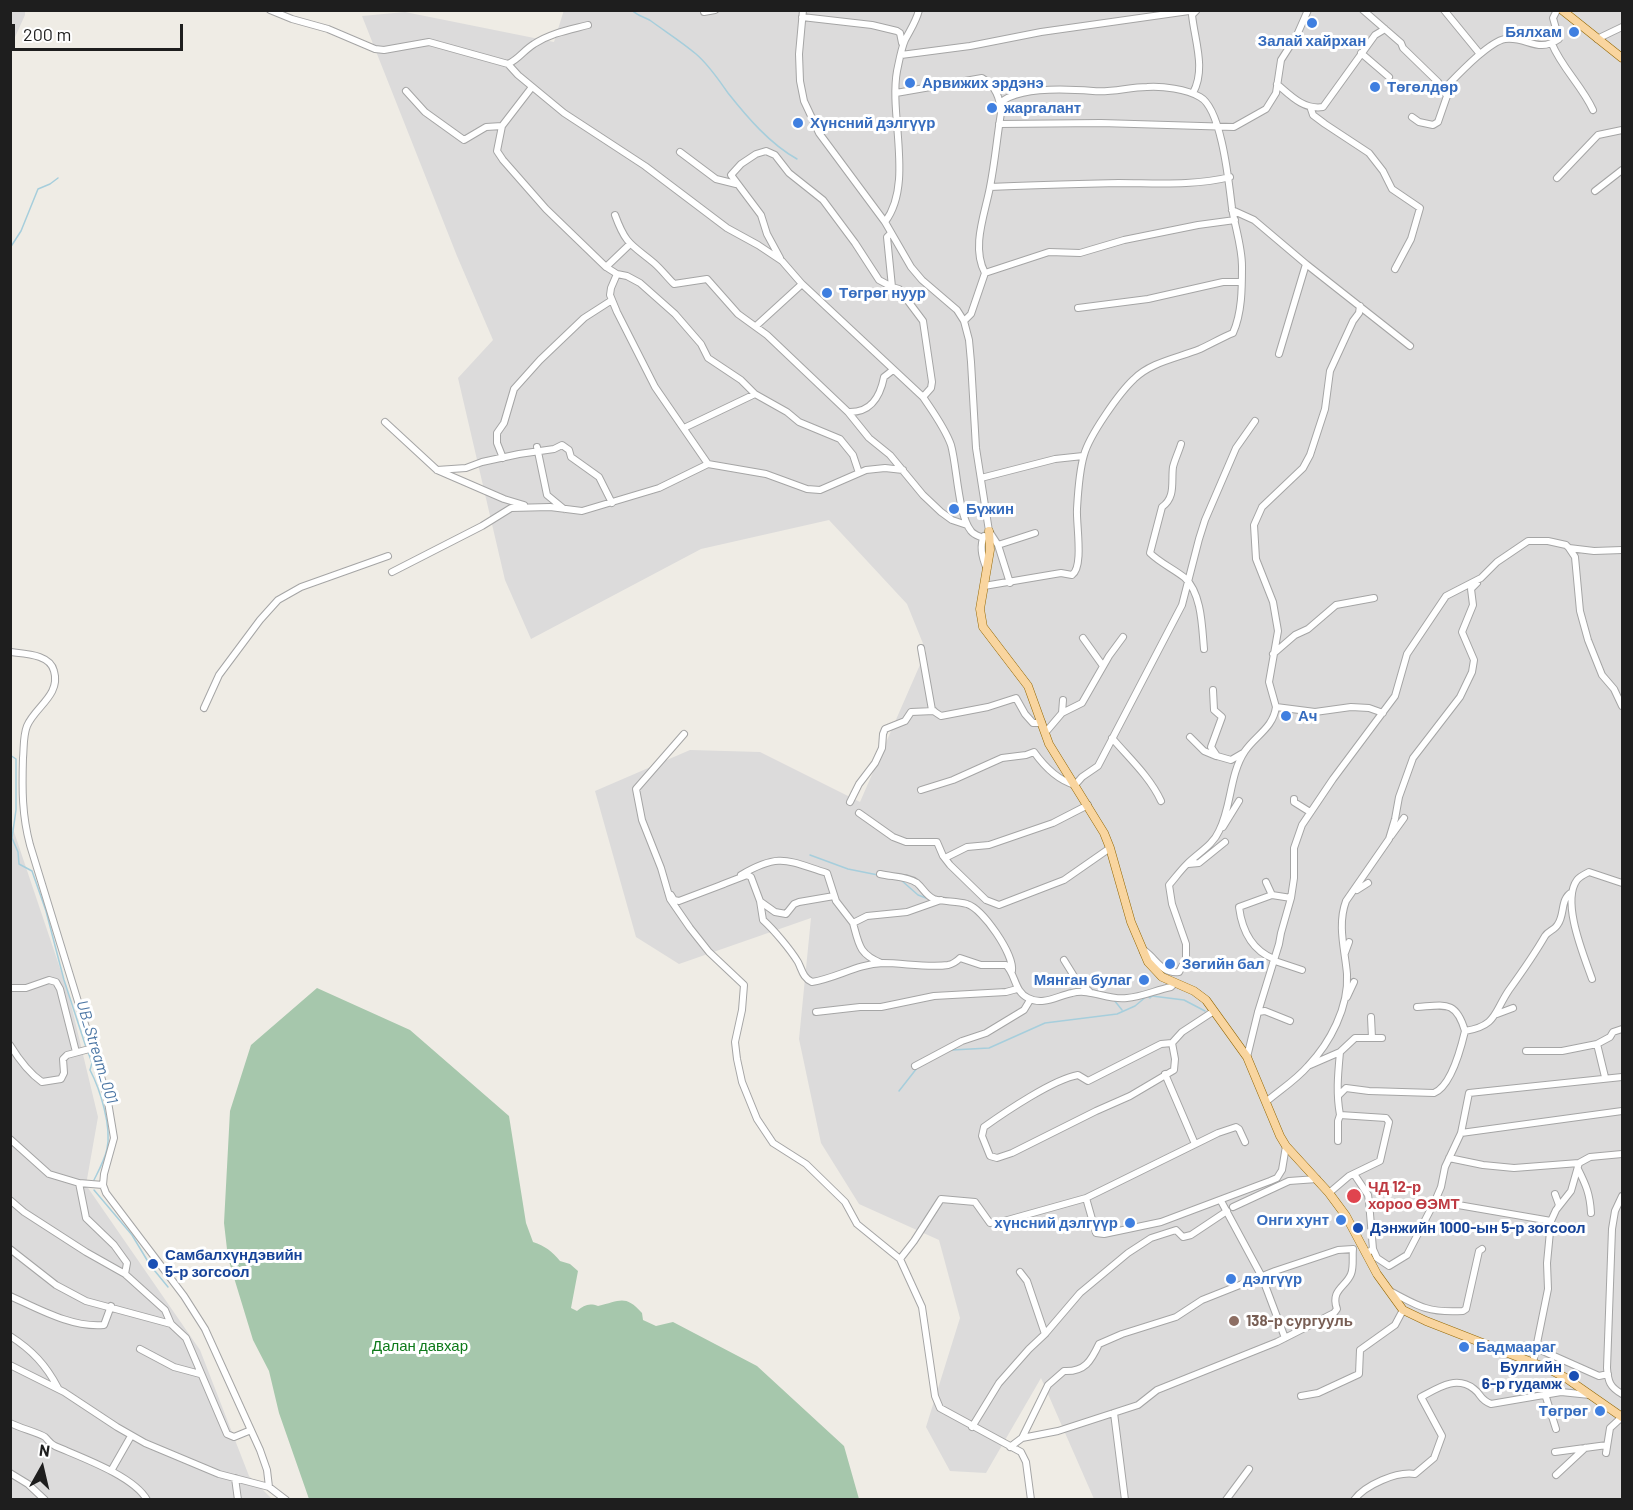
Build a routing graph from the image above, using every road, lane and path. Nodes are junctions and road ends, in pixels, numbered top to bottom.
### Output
1 (270, 10) edge
2 (715, 10) edge
3 (919, 10) edge
4 (1308, 10) edge
5 (1363, 10) edge
6 (1444, 10) edge
7 (1196, 11) edge
8 (1563, 11) edge
9 (704, 12) dead end
10 (803, 14) edge
11 (588, 25) dead end
12 (1623, 27) edge
13 (1385, 29) junction
14 (1597, 39) junction
15 (1552, 44) junction
16 (902, 52) junction
17 (1361, 54) junction
18 (1480, 54) junction
19 (1623, 58) edge
20 (508, 64) junction
21 (1389, 77) dead end
22 (1277, 84) junction
23 (532, 87) junction
24 (1443, 90) junction
25 (406, 91) dead end
26 (896, 93) junction
27 (1192, 93) junction
28 (1000, 103) junction
29 (1311, 109) junction
30 (1593, 110) dead end
31 (1412, 117) dead end
32 (999, 124) junction
33 (502, 126) junction
34 (1218, 126) junction
35 (1623, 130) edge
36 (680, 152) dead end
37 (1623, 170) edge
38 (1230, 177) junction
39 (1557, 178) dead end
40 (736, 184) junction
41 (990, 187) junction
42 (1595, 191) dead end
43 (1232, 210) junction
44 (615, 216) dead end
45 (1235, 220) junction
46 (885, 222) junction
47 (891, 233) junction
48 (629, 245) junction
49 (782, 261) junction
50 (1306, 264) junction
51 (606, 267) junction
52 (1395, 269) dead end
53 (985, 273) junction
54 (617, 274) junction
55 (1241, 282) junction
56 (802, 285) junction
57 (892, 287) junction
58 (612, 300) junction
59 (1360, 306) junction
60 (1078, 308) dead end
61 (964, 321) junction
62 (756, 326) junction
63 (1410, 346) dead end
64 (1279, 354) dead end
65 (893, 370) junction
66 (755, 394) junction
67 (922, 397) junction
68 (848, 412) junction
69 (1255, 421) dead end
70 (385, 422) dead end
71 (684, 428) junction
72 (1181, 444) dead end
73 (537, 449) junction
74 (1083, 456) junction
75 (503, 458) junction
76 (708, 464) junction
77 (437, 470) junction
78 (903, 470) junction
79 (860, 473) junction
80 (981, 478) junction
81 (612, 503) junction
82 (531, 506) junction
83 (564, 509) junction
84 (967, 525) junction
85 (989, 531) junction
86 (1035, 533) dead end
87 (983, 538) junction
88 (998, 545) junction
89 (1569, 548) junction
90 (1623, 550) edge
91 (388, 556) dead end
92 (987, 569) junction
93 (392, 572) dead end
94 (1481, 578) junction
95 (1188, 582) junction
96 (1010, 583) junction
97 (984, 586) junction
98 (1374, 598) dead end
99 (1123, 637) dead end
100 (1083, 638) dead end
101 (921, 648) dead end
102 (1204, 650) dead end
103 (10, 652) edge
104 (1273, 654) junction
105 (1103, 666) junction
106 (1213, 690) dead end
107 (1063, 700) dead end
108 (1623, 706) edge
109 (1276, 707) junction
110 (204, 708) dead end
111 (933, 711) junction
112 (1062, 713) junction
113 (1383, 713) junction
114 (1042, 723) junction
115 (1045, 733) junction
116 (684, 734) dead end
117 (1190, 737) dead end
118 (1112, 738) junction
119 (1244, 753) junction
120 (1217, 756) junction
121 (1075, 785) junction
122 (921, 790) dead end
123 (1294, 799) dead end
124 (1161, 801) dead end
125 (1239, 801) dead end
126 (850, 802) dead end
127 (1088, 806) junction
128 (859, 813) dead end
129 (1310, 813) junction
130 (1404, 818) dead end
131 (1219, 832) junction
132 (1389, 839) junction
133 (1225, 842) dead end
134 (1110, 848) junction
135 (945, 858) junction
136 (1187, 864) junction
137 (880, 873) dead end
138 (1266, 882) dead end
139 (1368, 883) dead end
140 (1623, 883) edge
141 (721, 885) junction
142 (668, 892) junction
143 (1572, 892) junction
144 (1352, 894) junction
145 (1272, 895) junction
146 (834, 896) junction
147 (1291, 898) junction
148 (941, 900) junction
149 (760, 901) junction
150 (854, 923) junction
151 (1349, 942) dead end
152 (1143, 952) junction
153 (1344, 957) junction
154 (1064, 960) dead end
155 (1274, 961) junction
156 (881, 963) junction
157 (1302, 970) dead end
158 (1012, 972) junction
159 (1592, 979) dead end
160 (1354, 982) dead end
161 (1175, 983) junction
162 (10, 988) edge
163 (1017, 989) junction
164 (1089, 991) junction
165 (1030, 1000) junction
166 (1341, 1005) junction
167 (1417, 1007) dead end
168 (1513, 1008) dead end
169 (1214, 1011) junction
170 (816, 1012) dead end
171 (1258, 1012) junction
172 (1497, 1014) junction
173 (1371, 1017) dead end
174 (1290, 1021) dead end
175 (1623, 1029) edge
176 (1465, 1031) junction
177 (1372, 1038) junction
178 (1382, 1038) dead end
179 (1172, 1043) junction
180 (1597, 1044) junction
181 (10, 1045) edge
182 (89, 1049) junction
183 (1526, 1051) dead end
184 (76, 1052) junction
185 (1340, 1052) junction
186 (1247, 1057) junction
187 (1309, 1065) junction
188 (915, 1066) dead end
189 (1165, 1074) junction
190 (1605, 1077) junction
191 (1623, 1077) edge
192 (1339, 1095) junction
193 (1266, 1102) junction
194 (1623, 1111) edge
195 (1340, 1115) junction
196 (1461, 1133) junction
197 (10, 1139) edge
198 (1338, 1141) dead end
199 (1245, 1142) dead end
200 (1195, 1144) junction
201 (1286, 1146) junction
202 (1623, 1154) edge
203 (1449, 1158) junction
204 (1578, 1166) junction
205 (1354, 1174) junction
206 (1317, 1179) junction
207 (79, 1183) junction
208 (103, 1185) junction
209 (1329, 1193) junction
210 (1554, 1194) dead end
211 (1623, 1196) edge
212 (1086, 1198) junction
213 (10, 1200) edge
214 (1221, 1201) junction
215 (1435, 1201) junction
216 (1233, 1207) dead end
217 (1556, 1210) junction
218 (1227, 1211) junction
219 (1591, 1213) dead end
220 (1551, 1221) junction
221 (10, 1249) edge
222 (1353, 1249) junction
223 (1482, 1249) dead end
224 (1367, 1250) junction
225 (900, 1258) junction
226 (1020, 1272) dead end
227 (126, 1274) junction
228 (1262, 1277) junction
229 (1387, 1290) junction
230 (10, 1296) edge
231 (111, 1306) junction
232 (1403, 1310) junction
233 (171, 1324) junction
234 (1045, 1334) junction
235 (10, 1336) edge
236 (1285, 1338) junction
237 (1536, 1348) junction
238 (141, 1349) dead end
239 (1533, 1363) junction
240 (10, 1365) edge
241 (200, 1374) junction
242 (1608, 1374) junction
243 (59, 1388) junction
244 (1545, 1394) junction
245 (1623, 1394) edge
246 (1590, 1395) junction
247 (1301, 1396) dead end
248 (1114, 1413) junction
249 (1623, 1417) edge
250 (10, 1423) edge
251 (972, 1427) junction
252 (1556, 1429) dead end
253 (251, 1430) junction
254 (131, 1436) junction
255 (1022, 1438) junction
256 (1011, 1447) junction
257 (1586, 1448) junction
258 (1555, 1452) dead end
259 (1249, 1469) dead end
260 (111, 1471) junction
261 (10, 1473) edge
262 (1556, 1475) dead end
263 (235, 1478) junction
264 (269, 1487) junction
265 (37, 1497) edge
266 (45, 1500) edge
267 (147, 1500) edge
268 (238, 1500) edge
269 (286, 1500) edge
270 (1030, 1500) edge
271 (1125, 1500) edge
272 (1226, 1500) edge
273 (1354, 1500) edge

1 - 20 street
2 - 9 street
3 - 16 street
4 - 22 street
5 - 13 street
6 - 18 street
7 - 16 street
7 - 27 street
8 - 14 main road
8 - 15 street
10 - 16 street
10 - 46 street
11 - 20 street
12 - 14 street
13 - 17 street
13 - 24 street
14 - 19 main road
15 - 18 street
15 - 30 street
16 - 26 street
17 - 21 street
17 - 29 street
18 - 24 street
20 - 23 street
22 - 29 street
22 - 34 street
23 - 33 street
23 - 49 street
24 - 31 street
25 - 33 street
26 - 28 street
26 - 46 street
27 - 28 street
27 - 34 street
28 - 32 street
29 - 52 street
32 - 34 street
32 - 41 street
33 - 51 street
34 - 38 street
35 - 39 street
36 - 40 street
37 - 42 street
38 - 41 street
38 - 43 street
40 - 49 street
40 - 57 street
41 - 53 street
43 - 45 street
43 - 50 street
44 - 48 street
45 - 53 street
45 - 55 street
46 - 47 street
47 - 57 street
47 - 61 street
48 - 51 street
48 - 62 street
49 - 56 street
50 - 59 street
50 - 64 street
51 - 54 street
53 - 61 street
54 - 58 street
54 - 66 street
55 - 60 street
55 - 74 street
56 - 62 street
56 - 65 street
57 - 67 street
58 - 71 street
58 - 75 street
59 - 63 street
59 - 104 street
61 - 80 street
62 - 68 street
65 - 67 street
65 - 68 street
66 - 71 street
66 - 79 street
67 - 84 street
68 - 78 street
69 - 95 street
70 - 77 street
71 - 76 street
72 - 95 street
73 - 75 street
73 - 81 street
73 - 83 street
74 - 80 street
74 - 96 street
75 - 77 street
76 - 79 street
76 - 81 street
77 - 82 street
78 - 79 street
78 - 84 street
80 - 85 street
81 - 83 street
82 - 83 street
82 - 93 street
84 - 87 street
85 - 87 street
85 - 88 street
85 - 92 main road
86 - 88 street
87 - 92 street
88 - 96 street
89 - 90 street
89 - 94 street
89 - 108 street
91 - 110 street
92 - 97 main road
94 - 113 street
94 - 132 street
95 - 102 street
95 - 118 street
96 - 97 street
97 - 114 main road
98 - 104 street
99 - 105 street
100 - 105 street
101 - 111 street
103 - 182 street
104 - 109 street
105 - 112 street
106 - 120 street
107 - 112 street
109 - 113 street
109 - 119 street
111 - 114 street
111 - 126 street
112 - 115 street
113 - 129 street
114 - 115 main road
115 - 121 main road
116 - 142 street
117 - 120 street
118 - 121 street
118 - 124 street
119 - 120 street
119 - 131 street
121 - 122 street
121 - 127 main road
123 - 129 street
125 - 131 street
127 - 134 main road
127 - 135 street
128 - 135 street
129 - 147 street
130 - 132 street
131 - 136 street
132 - 144 street
133 - 136 street
134 - 135 street
134 - 152 main road
136 - 152 street
137 - 148 street
138 - 145 street
139 - 144 street
140 - 143 street
141 - 142 street
141 - 146 street
141 - 149 street
142 - 225 street
143 - 159 street
143 - 172 street
144 - 153 street
145 - 147 street
145 - 155 street
146 - 149 street
146 - 150 street
147 - 155 street
148 - 150 street
148 - 158 street
149 - 156 street
150 - 156 street
151 - 153 street
152 - 161 main road
153 - 166 street
154 - 164 street
155 - 157 street
155 - 171 street
156 - 158 street
158 - 163 street
160 - 166 street
161 - 164 street
161 - 169 main road
162 - 184 street
163 - 165 street
163 - 170 street
164 - 165 street
165 - 188 street
166 - 187 street
167 - 176 street
168 - 172 street
169 - 179 street
169 - 186 main road
171 - 174 street
171 - 186 street
172 - 176 street
173 - 177 street
175 - 180 street
176 - 192 street
177 - 178 street
177 - 185 street
179 - 189 street
179 - 189 street
180 - 183 street
180 - 190 street
181 - 184 street
182 - 184 street
182 - 208 street
185 - 187 street
185 - 192 street
186 - 193 main road
187 - 193 street
189 - 200 street
190 - 191 street
190 - 196 street
192 - 195 street
193 - 201 main road
194 - 196 street
195 - 198 street
195 - 205 street
196 - 203 street
197 - 207 street
199 - 200 street
200 - 212 street
201 - 206 main road
201 - 214 street
202 - 204 street
203 - 204 street
203 - 215 street
204 - 217 street
204 - 219 street
205 - 209 street
205 - 224 street
206 - 209 main road
206 - 216 street
207 - 208 street
207 - 227 street
208 - 253 street
209 - 224 main road
210 - 217 street
211 - 242 street
212 - 214 street
212 - 225 street
213 - 227 street
214 - 218 street
215 - 220 street
215 - 224 street
217 - 220 street
218 - 228 street
218 - 234 street
220 - 237 street
221 - 231 street
222 - 224 street
222 - 228 street
222 - 236 street
223 - 229 street
224 - 229 main road
225 - 251 street
226 - 234 street
227 - 233 street
228 - 236 street
228 - 255 street
229 - 232 main road
230 - 231 street
231 - 233 street
232 - 239 main road
232 - 247 street
233 - 241 street
234 - 251 street
235 - 243 street
236 - 248 street
237 - 239 street
237 - 242 street
238 - 241 street
239 - 246 main road
240 - 243 street
241 - 253 street
242 - 245 street
243 - 254 street
244 - 246 street
244 - 252 street
244 - 273 street
246 - 249 main road
248 - 255 street
248 - 271 street
249 - 257 street
250 - 260 street
251 - 256 street
253 - 264 street
254 - 260 street
254 - 263 street
255 - 256 street
256 - 270 street
257 - 258 street
257 - 262 street
259 - 272 street
260 - 267 street
261 - 265 street
263 - 264 street
263 - 268 street
264 - 269 street
265 - 266 street

